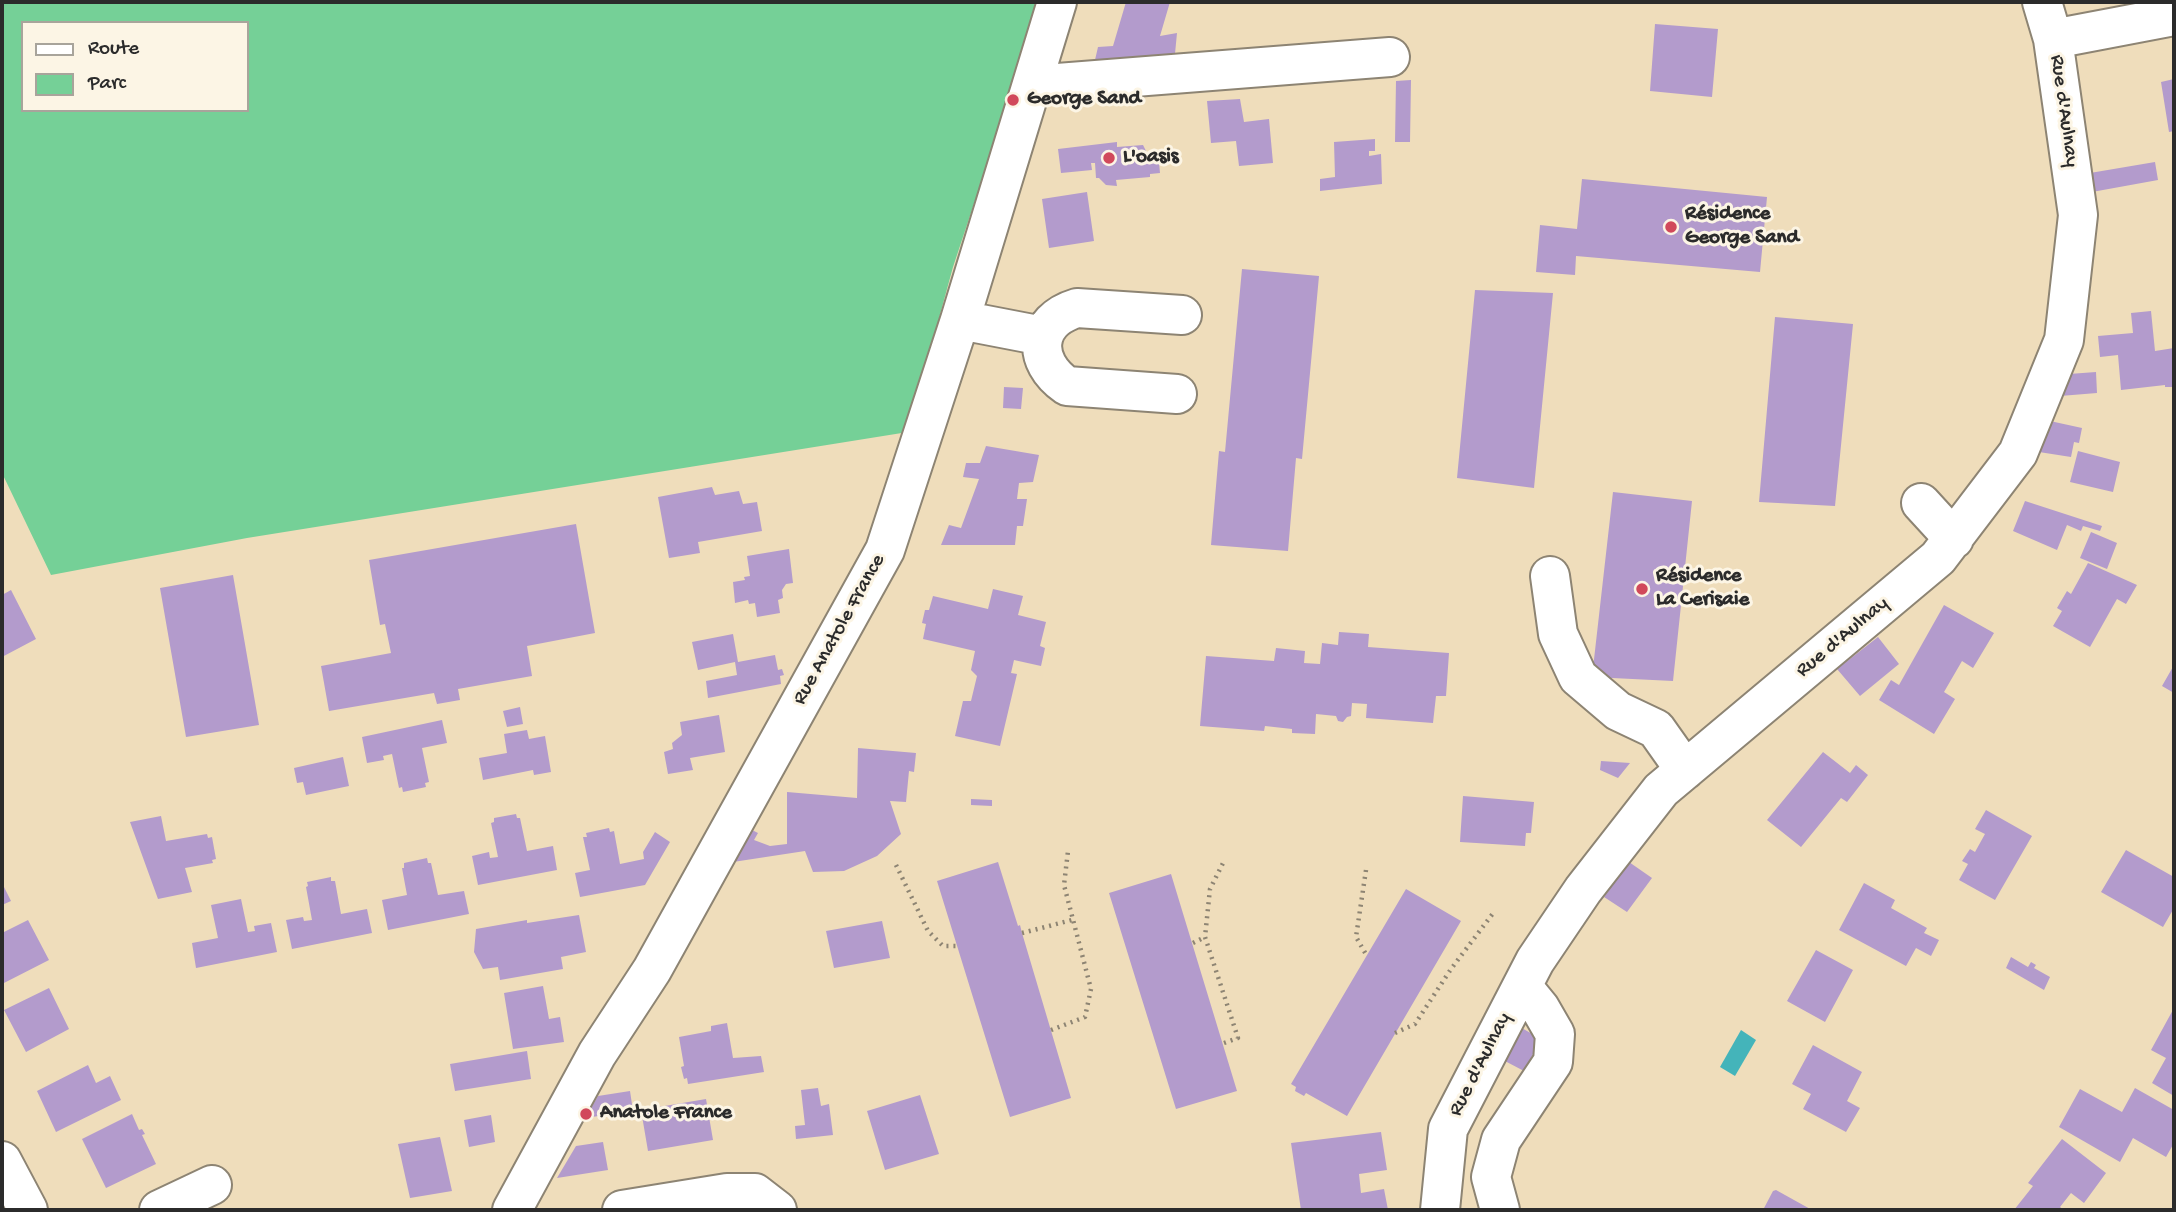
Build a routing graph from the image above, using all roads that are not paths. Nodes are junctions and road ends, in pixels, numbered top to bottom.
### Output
1 (1057, 2) edge
2 (2042, 2) edge
3 (2174, 16) edge
4 (2053, 39) junction
5 (1390, 57) dead end
6 (1032, 85) junction
7 (1182, 315) dead end
8 (960, 320) junction
9 (1043, 336) junction
10 (1177, 394) dead end
11 (1921, 503) dead end
12 (1954, 539) junction
13 (1550, 576) dead end
14 (1685, 770) junction
15 (1522, 986) junction
16 (2, 1161) edge
17 (212, 1185) dead end
18 (28, 1210) edge
19 (159, 1210) edge
20 (512, 1210) edge
21 (622, 1210) edge
22 (777, 1210) edge
23 (1440, 1210) edge
24 (1500, 1210) edge

1 - 6 street, Rue Anatole France
2 - 4 street, Rue d'Aulnay
3 - 4 street
4 - 12 street, Rue d'Aulnay
5 - 6 street
6 - 8 street, Rue Anatole France
7 - 9 street
8 - 9 street
8 - 20 street, Rue Anatole France
9 - 10 street
11 - 12 street
12 - 14 street, Rue d'Aulnay
13 - 14 street
14 - 15 street, Rue d'Aulnay
15 - 23 street, Rue d'Aulnay
15 - 24 street
16 - 18 street
17 - 19 street
21 - 22 street

